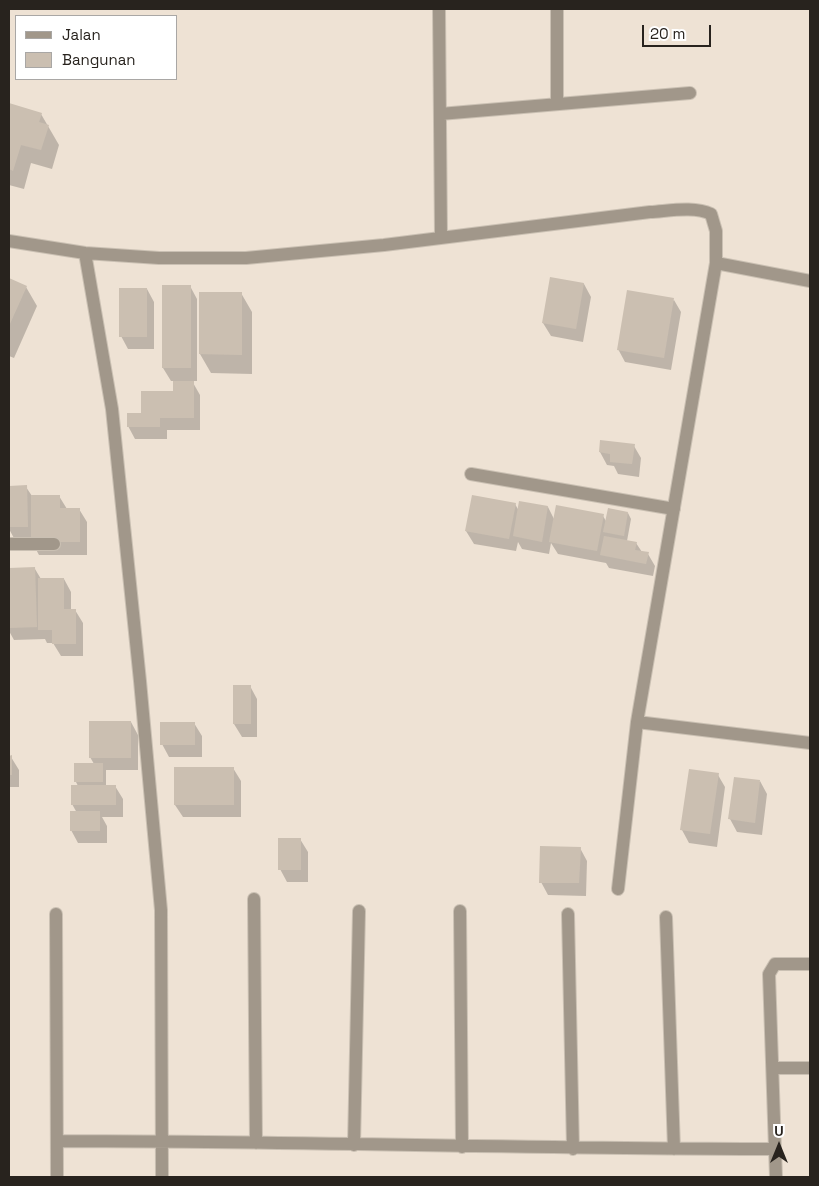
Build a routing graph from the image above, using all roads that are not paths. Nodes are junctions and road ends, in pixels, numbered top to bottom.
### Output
1 (439, 9) edge
2 (557, 9) edge
3 (690, 93) dead end
4 (557, 104) junction
5 (440, 114) junction
6 (441, 238) junction
7 (9, 241) edge
8 (85, 253) junction
9 (716, 263) junction
10 (810, 280) edge
11 (471, 474) dead end
12 (674, 509) junction
13 (9, 544) edge
14 (54, 544) dead end
15 (637, 722) junction
16 (810, 743) edge
17 (618, 889) dead end
18 (254, 899) dead end
19 (359, 911) dead end
20 (460, 911) dead end
21 (56, 914) dead end
22 (568, 914) dead end
23 (666, 918) dead end
24 (810, 964) edge
25 (774, 1068) junction
26 (810, 1068) edge
27 (57, 1141) junction
28 (162, 1141) junction
29 (256, 1143) junction
30 (354, 1145) junction
31 (462, 1147) junction
32 (573, 1149) junction
33 (674, 1149) junction
34 (775, 1149) junction
35 (57, 1177) edge
36 (162, 1177) edge
37 (776, 1177) edge

1 - 5 street
2 - 4 street
3 - 4 street
4 - 5 street
5 - 6 street
6 - 8 street
6 - 9 street
7 - 8 street
8 - 28 street
9 - 10 street
9 - 12 street
11 - 12 street
12 - 15 street
13 - 14 street
15 - 16 street
15 - 17 street
18 - 29 street
19 - 30 street
20 - 31 street
21 - 27 street
22 - 32 street
23 - 33 street
24 - 25 street
25 - 26 street
25 - 34 street
27 - 28 street
27 - 35 street
28 - 29 street
28 - 36 street
29 - 30 street
30 - 31 street
31 - 32 street
32 - 33 street
33 - 34 street
34 - 37 street

